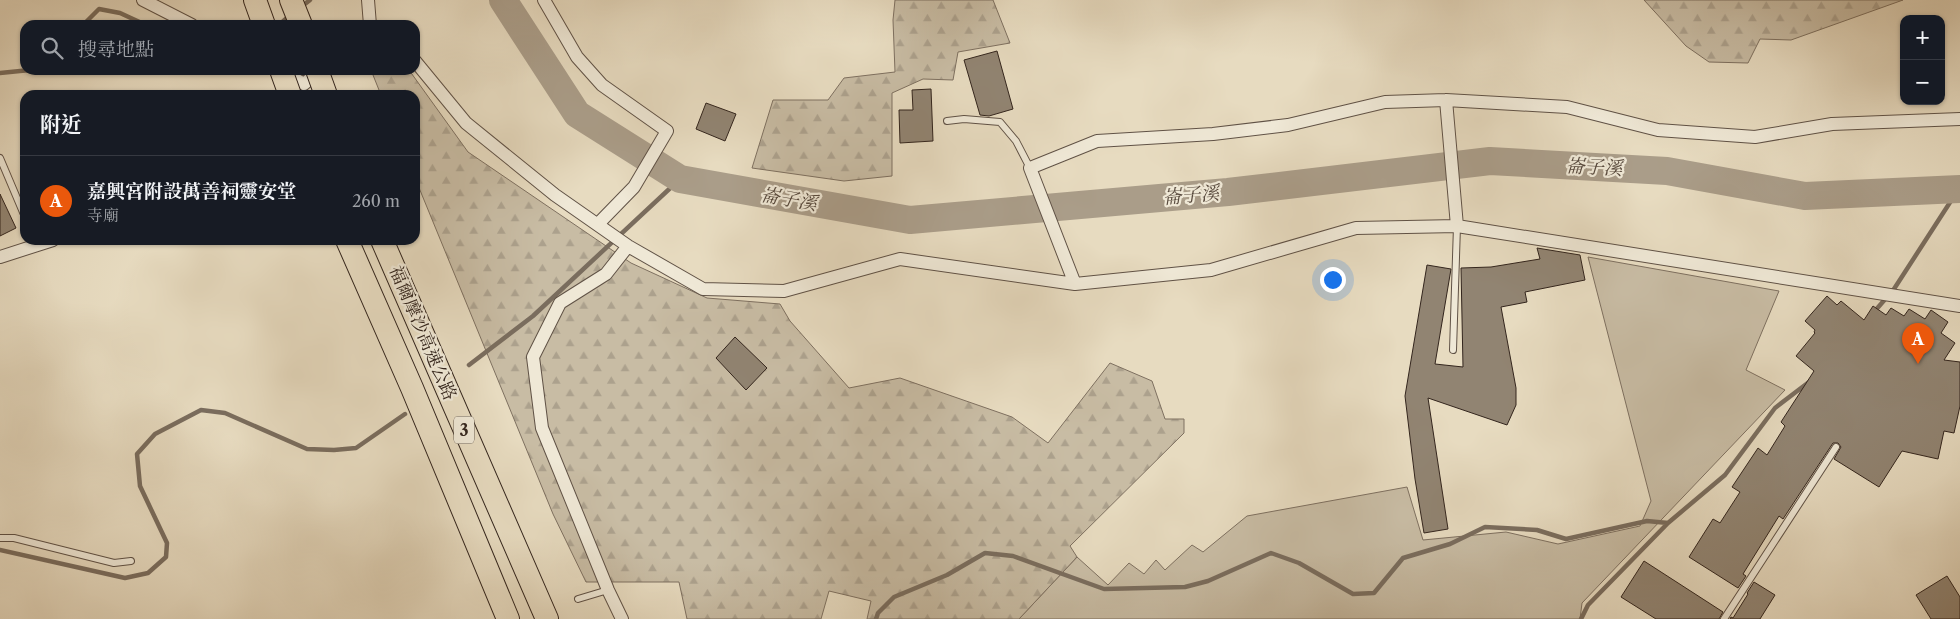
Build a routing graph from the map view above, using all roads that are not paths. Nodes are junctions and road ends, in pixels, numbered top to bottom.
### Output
1 (143, 0) edge
2 (255, 0) edge
3 (291, 0) edge
4 (368, 0) edge
5 (544, 0) edge
6 (182, 20) edge
7 (262, 20) edge
8 (298, 20) edge
9 (370, 20) edge
10 (420, 67) edge
11 (294, 75) edge
12 (308, 80) edge
13 (300, 90) edge
14 (320, 90) edge
15 (1446, 100) junction
16 (1960, 119) edge
17 (947, 121) dead end
18 (0, 158) edge
19 (1030, 168) junction
20 (20, 205) edge
21 (598, 224) junction
22 (1457, 226) junction
23 (31, 245) edge
24 (349, 245) edge
25 (384, 245) edge
26 (628, 246) junction
27 (0, 257) edge
28 (1074, 284) junction
29 (1960, 306) edge
30 (1452, 350) dead end
31 (1836, 447) dead end
32 (0, 538) edge
33 (131, 561) dead end
34 (608, 590) junction
35 (578, 599) dead end
36 (508, 619) edge
37 (547, 619) edge
38 (622, 619) edge
39 (1724, 619) edge

1 - 6 street
2 - 7 highway
3 - 8 highway
4 - 9 street
5 - 21 street
10 - 21 street
11 - 12 highway, bridge
12 - 13 street
12 - 14 highway, bridge
15 - 16 street
15 - 19 street
15 - 22 street
17 - 19 lane
18 - 20 lane
19 - 28 street
21 - 26 street
22 - 28 street
22 - 29 street
22 - 30 lane
23 - 27 street
24 - 36 highway, 福爾摩沙高速公路 / 3
25 - 37 highway, 福爾摩沙高速公路 / 3
26 - 28 street
26 - 34 street
31 - 39 lane
32 - 33 lane
34 - 35 lane
34 - 38 street

